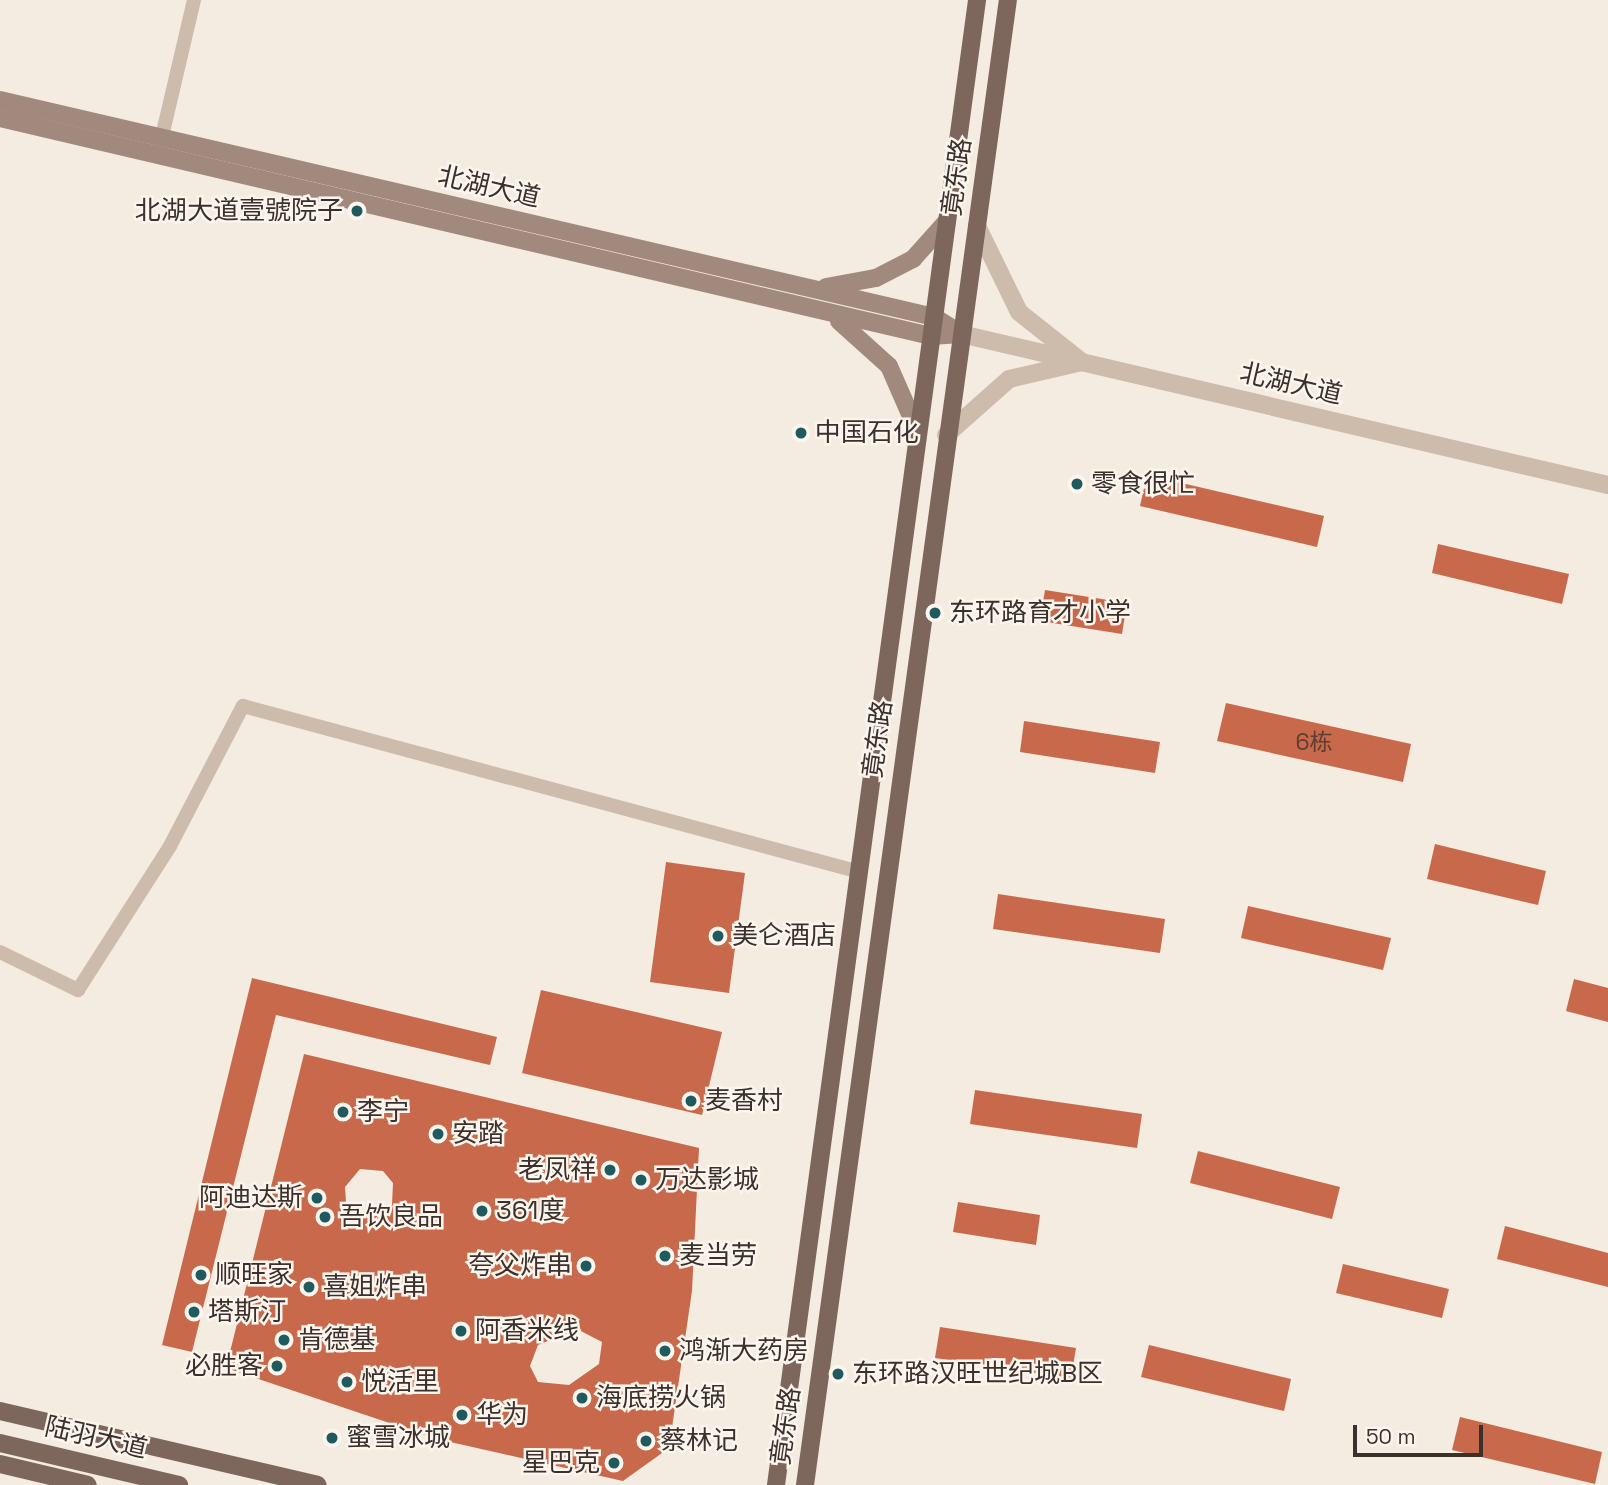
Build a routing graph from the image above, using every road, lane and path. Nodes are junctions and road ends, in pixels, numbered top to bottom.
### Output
1 (194, 0) edge
2 (977, 0) edge
3 (1008, 0) edge
4 (0, 100) edge
5 (0, 118) edge
6 (160, 146) junction
7 (947, 221) junction
8 (977, 226) junction
9 (807, 288) junction
10 (803, 306) junction
11 (934, 317) junction
12 (961, 334) junction
13 (931, 336) junction
14 (1082, 362) junction
15 (917, 430) junction
16 (946, 435) junction
17 (1608, 485) edge
18 (856, 871) junction
19 (0, 952) edge
20 (0, 1411) edge
21 (0, 1443) edge
22 (0, 1464) edge
23 (88, 1485) edge
24 (179, 1485) edge
25 (317, 1485) edge
26 (776, 1485) edge
27 (805, 1485) edge

1 - 6 street
2 - 7 main road, 竟东路
3 - 8 main road, 竟东路
4 - 6 main road, 北湖大道
5 - 6 main road, 北湖大道
6 - 9 main road, 北湖大道
6 - 10 main road, 北湖大道
7 - 9 main road
7 - 11 main road, 竟东路
8 - 12 main road, 竟东路
8 - 14 street
9 - 11 main road, 北湖大道
10 - 13 main road, 北湖大道
10 - 15 main road
11 - 12 main road, 北湖大道
11 - 13 main road, 竟东路
12 - 13 main road, 北湖大道
12 - 14 street, 北湖大道
12 - 16 main road, 竟东路
13 - 15 main road, 竟东路
14 - 16 street
14 - 17 street, 北湖大道
15 - 18 main road, 竟东路
16 - 27 main road, 竟东路
18 - 19 street
18 - 26 main road, 竟东路
20 - 25 main road
21 - 24 main road, 陆羽大道
22 - 23 main road, 陆羽大道

